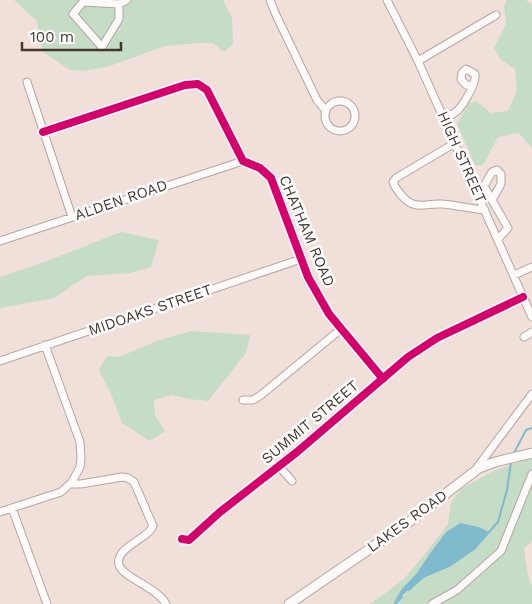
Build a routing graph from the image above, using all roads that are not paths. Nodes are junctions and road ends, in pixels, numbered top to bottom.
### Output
1 (127, 0) edge
2 (270, 0) edge
3 (387, 0) edge
4 (120, 4) junction
5 (496, 15) dead end
6 (418, 61) junction
7 (27, 82) dead end
8 (471, 87) dead end
9 (326, 111) junction
10 (444, 119) junction
11 (43, 132) junction
12 (455, 143) junction
13 (243, 160) junction
14 (492, 200) dead end
15 (485, 210) junction
16 (72, 217) junction
17 (498, 239) junction
18 (0, 241) edge
19 (301, 260) junction
20 (532, 267) edge
21 (514, 274) junction
22 (523, 297) junction
23 (532, 317) edge
24 (341, 329) junction
25 (532, 332) edge
26 (524, 337) dead end
27 (45, 345) junction
28 (0, 361) edge
29 (383, 379) junction
30 (532, 394) edge
31 (243, 400) dead end
32 (532, 453) edge
33 (279, 466) junction
34 (474, 472) junction
35 (532, 474) edge
36 (292, 481) dead end
37 (70, 484) junction
38 (12, 508) junction
39 (0, 512) edge
40 (182, 539) dead end
41 (47, 604) edge
42 (166, 604) edge
43 (289, 604) edge
44 (432, 604) edge

1 - 4 street
2 - 9 street
3 - 6 street, HIGH STREET
4 - 4 street
5 - 6 street
6 - 10 street, HIGH STREET
7 - 11 street
8 - 10 street
9 - 9 street
10 - 12 street, HIGH STREET
11 - 13 street
11 - 16 street
12 - 15 street, HIGH STREET
12 - 15 street
13 - 16 street, ALDEN ROAD
13 - 19 street, CHATHAM ROAD
14 - 17 street
15 - 17 street, HIGH STREET
16 - 18 street, ALDEN ROAD
17 - 21 street, HIGH STREET
19 - 24 street, CHATHAM ROAD
19 - 27 street, MIDOAKS STREET
20 - 21 street
21 - 22 street, HIGH STREET
22 - 23 street, HIGH STREET
22 - 29 street, SUMMIT STREET
24 - 29 street, CHATHAM ROAD
24 - 31 street
25 - 26 street
27 - 28 street, MIDOAKS STREET
27 - 37 street
29 - 33 street, SUMMIT STREET
30 - 34 street
32 - 34 main road, LAKES ROAD
33 - 36 street
33 - 40 street, SUMMIT STREET
34 - 43 main road, LAKES ROAD
35 - 44 street
37 - 38 street
37 - 42 street
38 - 39 street
38 - 41 street

